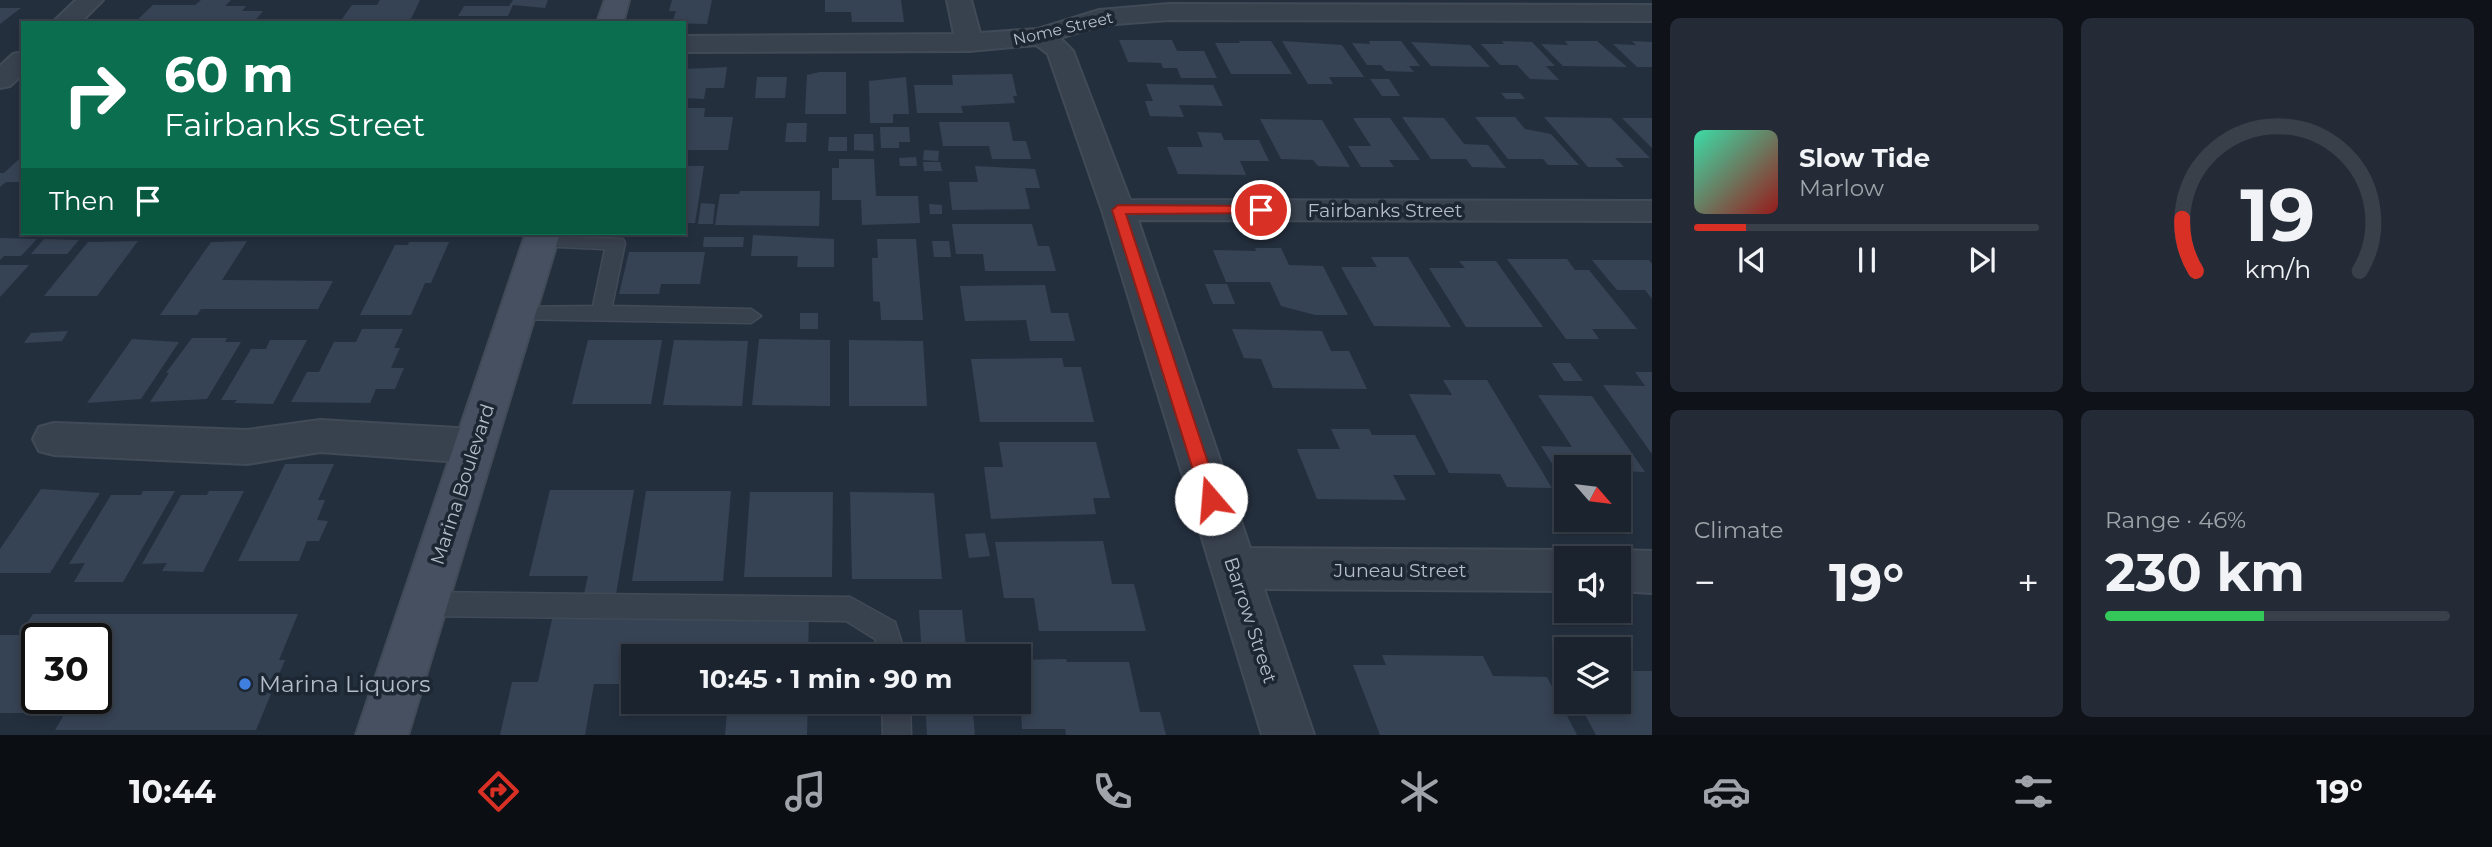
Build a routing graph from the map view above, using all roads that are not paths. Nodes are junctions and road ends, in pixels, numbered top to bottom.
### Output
1 (91, 0) edge
2 (617, 0) edge
3 (959, 0) edge
4 (1652, 13) edge
5 (67, 21) edge
6 (611, 21) edge
7 (1041, 36) junction
8 (969, 43) junction
9 (686, 44) edge
10 (21, 62) edge
11 (0, 80) edge
12 (1118, 210) junction
13 (1652, 211) edge
14 (542, 237) edge
15 (601, 313) junction
16 (516, 314) junction
17 (751, 316) dead end
18 (54, 439) dead end
19 (474, 446) junction
20 (1233, 568) junction
21 (1554, 571) edge
22 (1631, 571) edge
23 (1652, 572) edge
24 (423, 604) junction
25 (890, 644) edge
26 (896, 714) edge
27 (382, 735) edge
28 (897, 735) edge
29 (1289, 735) edge

1 - 5 street
2 - 6 street
3 - 8 street
4 - 7 street, Nome Street
7 - 8 street, Nome Street
7 - 12 street, Barrow Street
8 - 9 street, Nome Street
10 - 11 street
12 - 13 street, Fairbanks Street
12 - 20 street, Barrow Street
14 - 15 lane
14 - 16 street, Marina Boulevard
15 - 16 lane
15 - 17 lane
16 - 19 street, Marina Boulevard
18 - 19 street
19 - 24 street, Marina Boulevard
20 - 21 street, Juneau Street
20 - 29 street, Barrow Street
22 - 23 street
24 - 25 lane
24 - 27 street, Marina Boulevard
26 - 28 lane

